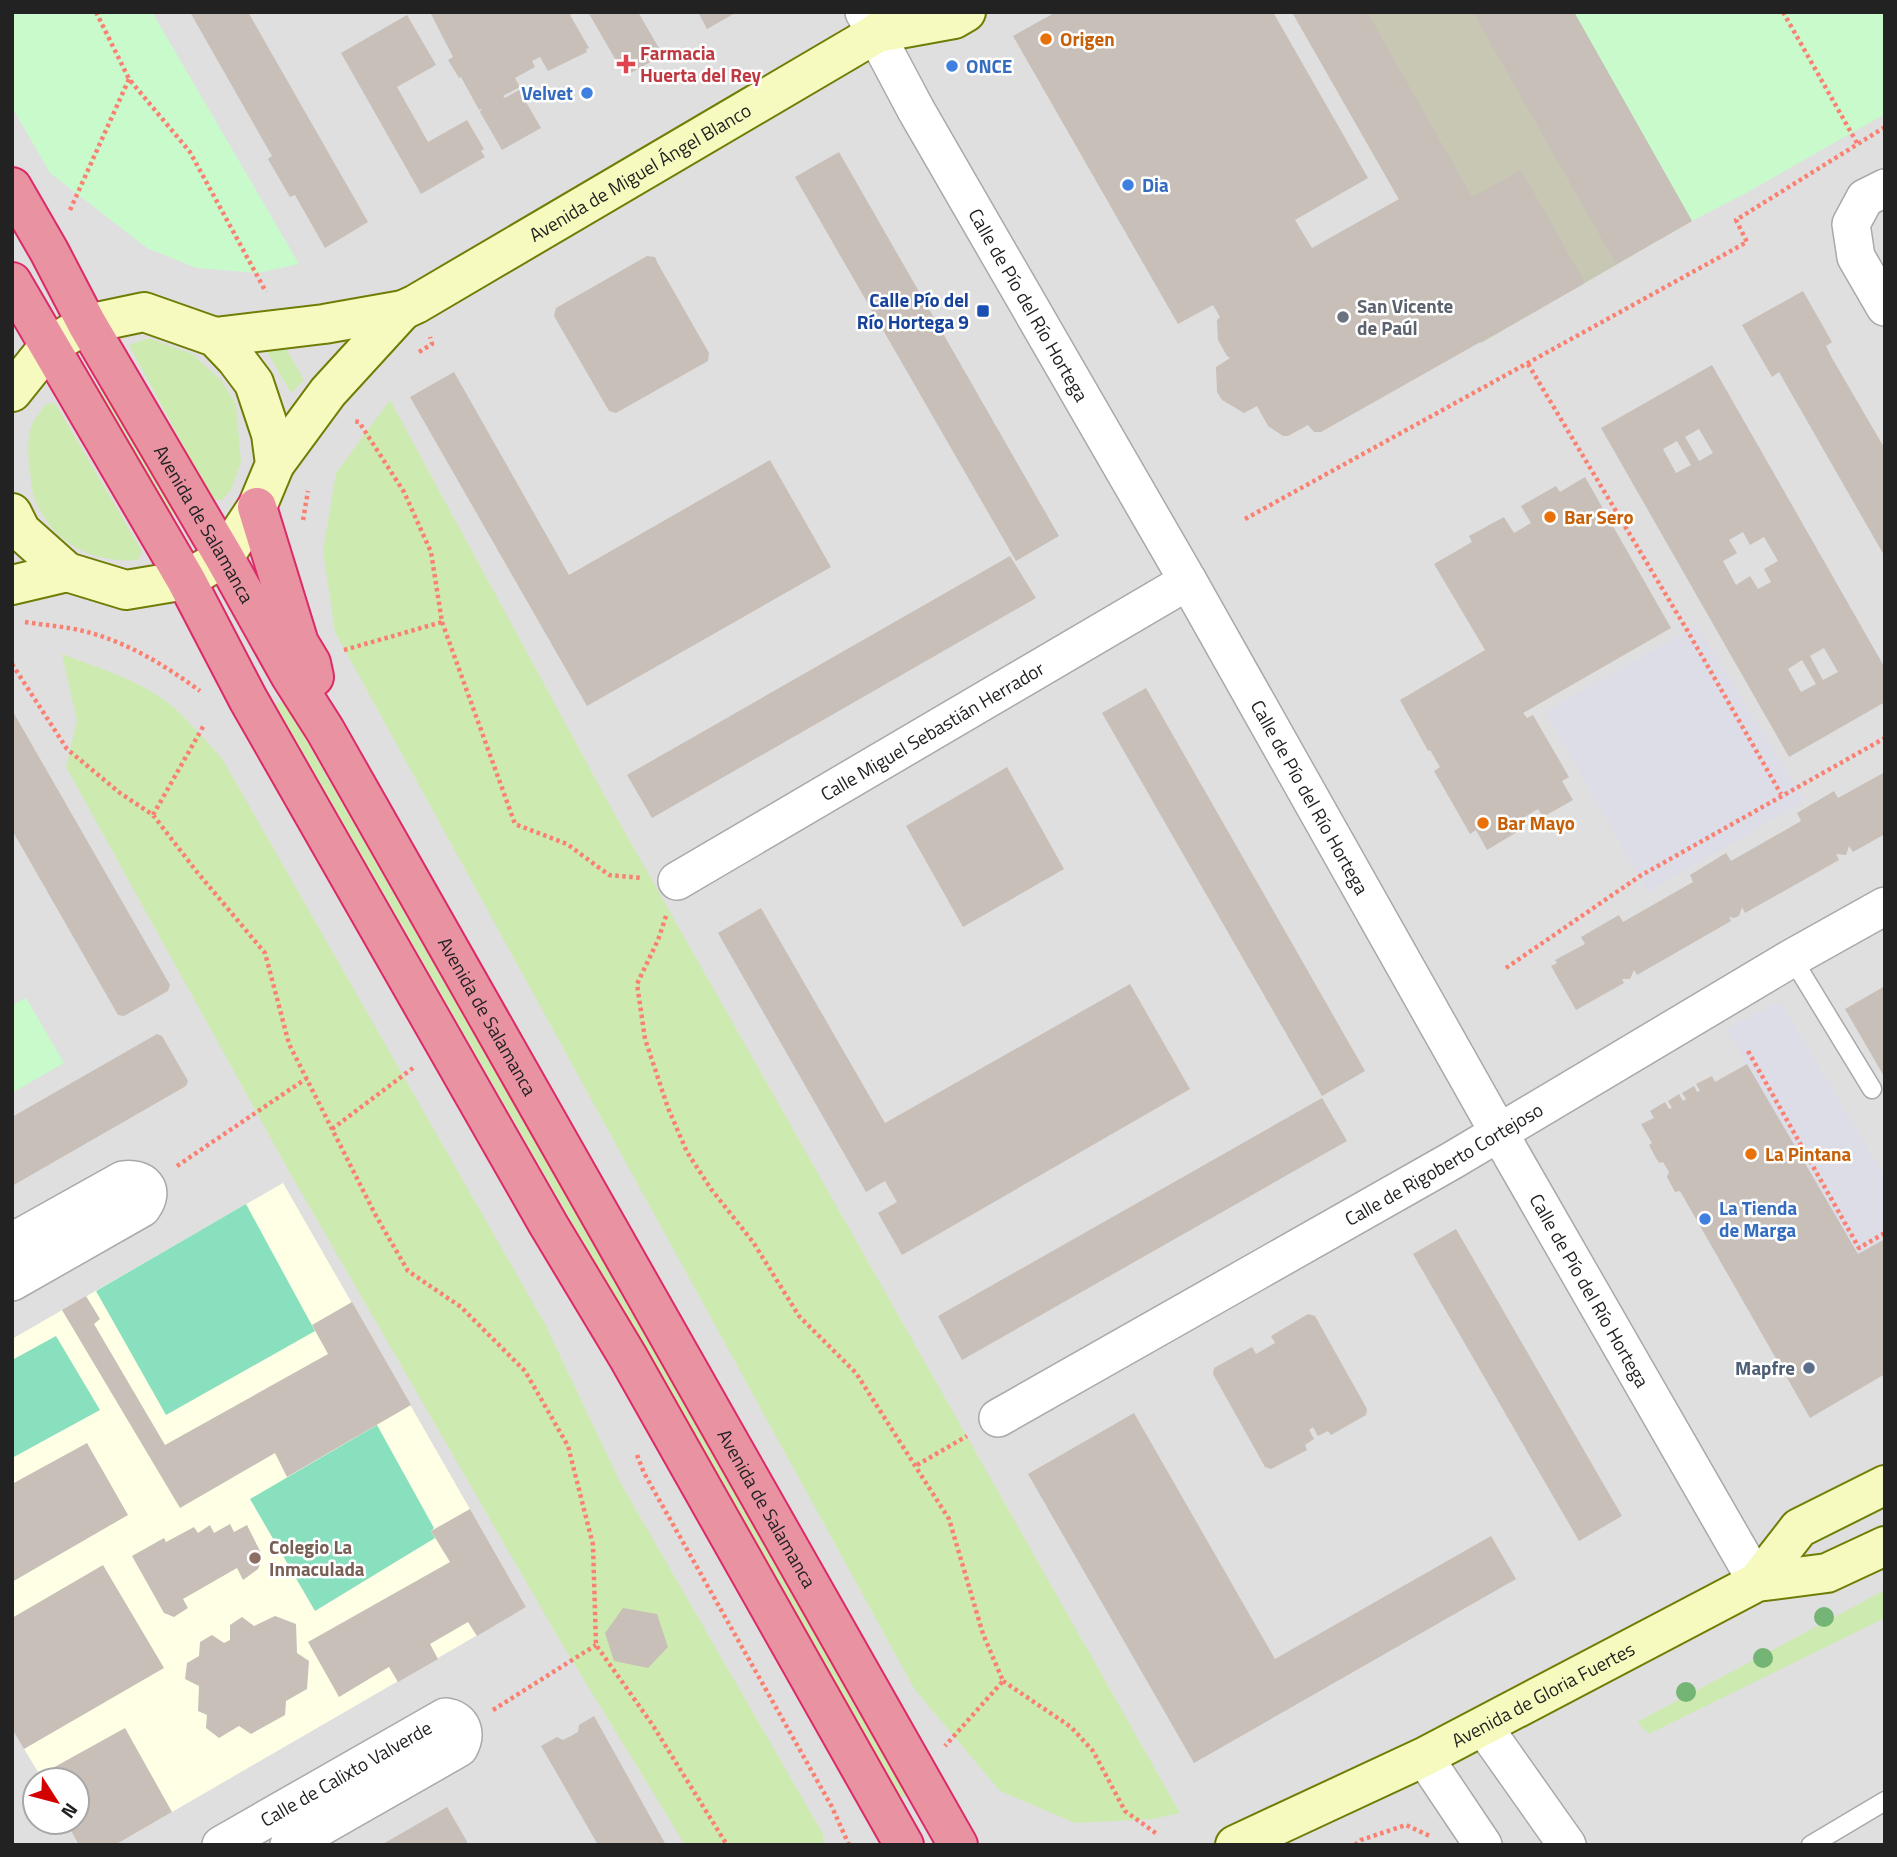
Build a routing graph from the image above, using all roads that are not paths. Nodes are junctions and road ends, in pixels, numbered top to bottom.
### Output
1 (966, 12) edge
2 (879, 19) edge
3 (12, 187) edge
4 (1885, 188) edge
5 (12, 282) edge
6 (1885, 307) edge
7 (403, 310) junction
8 (87, 324) junction
9 (215, 337) junction
10 (49, 346) junction
11 (12, 392) edge
12 (275, 464) junction
13 (257, 508) junction
14 (12, 513) edge
15 (224, 557) junction
16 (67, 572) junction
17 (186, 580) junction
18 (1188, 581) junction
19 (12, 585) edge
20 (325, 730) junction
21 (677, 881) road end
22 (1885, 906) edge
23 (1792, 958) junction
24 (1872, 1089) dead end
25 (1499, 1133) junction
26 (12, 1242) edge
27 (12, 1282) edge
28 (998, 1418) road end
29 (1885, 1485) edge
30 (1885, 1546) edge
31 (1757, 1582) junction
32 (1483, 1726) junction
33 (1424, 1757) junction
34 (1885, 1801) edge
35 (1329, 1802) junction
36 (897, 1838) edge
37 (221, 1845) edge
38 (289, 1845) edge
39 (958, 1845) edge
40 (1235, 1845) edge
41 (1290, 1845) edge
42 (1483, 1845) edge
43 (1567, 1845) edge
44 (1811, 1845) edge

1 - 2 street, Avenida de Miguel Ángel Blanco
2 - 7 street, Avenida de Miguel Ángel Blanco
2 - 18 street, Calle de Pío del Río Hortega
3 - 8 highway, Avenida de Salamanca
4 - 6 street
5 - 10 highway
7 - 9 street, Avenida de Miguel Ángel Blanco
7 - 12 street, Avenida de Miguel Ángel Blanco
8 - 9 street
8 - 10 street
8 - 15 highway, Avenida de Salamanca
9 - 12 street
10 - 11 street
10 - 17 highway
12 - 13 street, Avenida de Miguel Ángel Blanco
13 - 15 street, Avenida de Miguel Ángel Blanco
13 - 20 highway
14 - 16 street
15 - 17 street
15 - 20 highway, Avenida de Salamanca
16 - 17 street
16 - 19 street
17 - 36 highway
18 - 21 street, Calle Miguel Sebastián Herrador
18 - 25 street, Calle de Pío del Río Hortega
20 - 39 highway, Avenida de Salamanca
22 - 23 street, Calle de Rigoberto Cortejoso
23 - 24 lane
23 - 25 street, Calle de Rigoberto Cortejoso
25 - 28 street, Calle de Rigoberto Cortejoso
25 - 31 street, Calle de Pío del Río Hortega
26 - 27 street
29 - 31 street, Avenida de Gloria Fuertes
30 - 31 street, Avenida de Gloria Fuertes
31 - 32 street, Avenida de Gloria Fuertes
32 - 33 street, Avenida de Gloria Fuertes
32 - 43 street
33 - 35 street, Avenida de Gloria Fuertes
33 - 42 street
34 - 44 lane
35 - 40 street, Avenida de Gloria Fuertes
35 - 41 street, Avenida de Gloria Fuertes
37 - 38 street, Calle de Calixto Valverde

